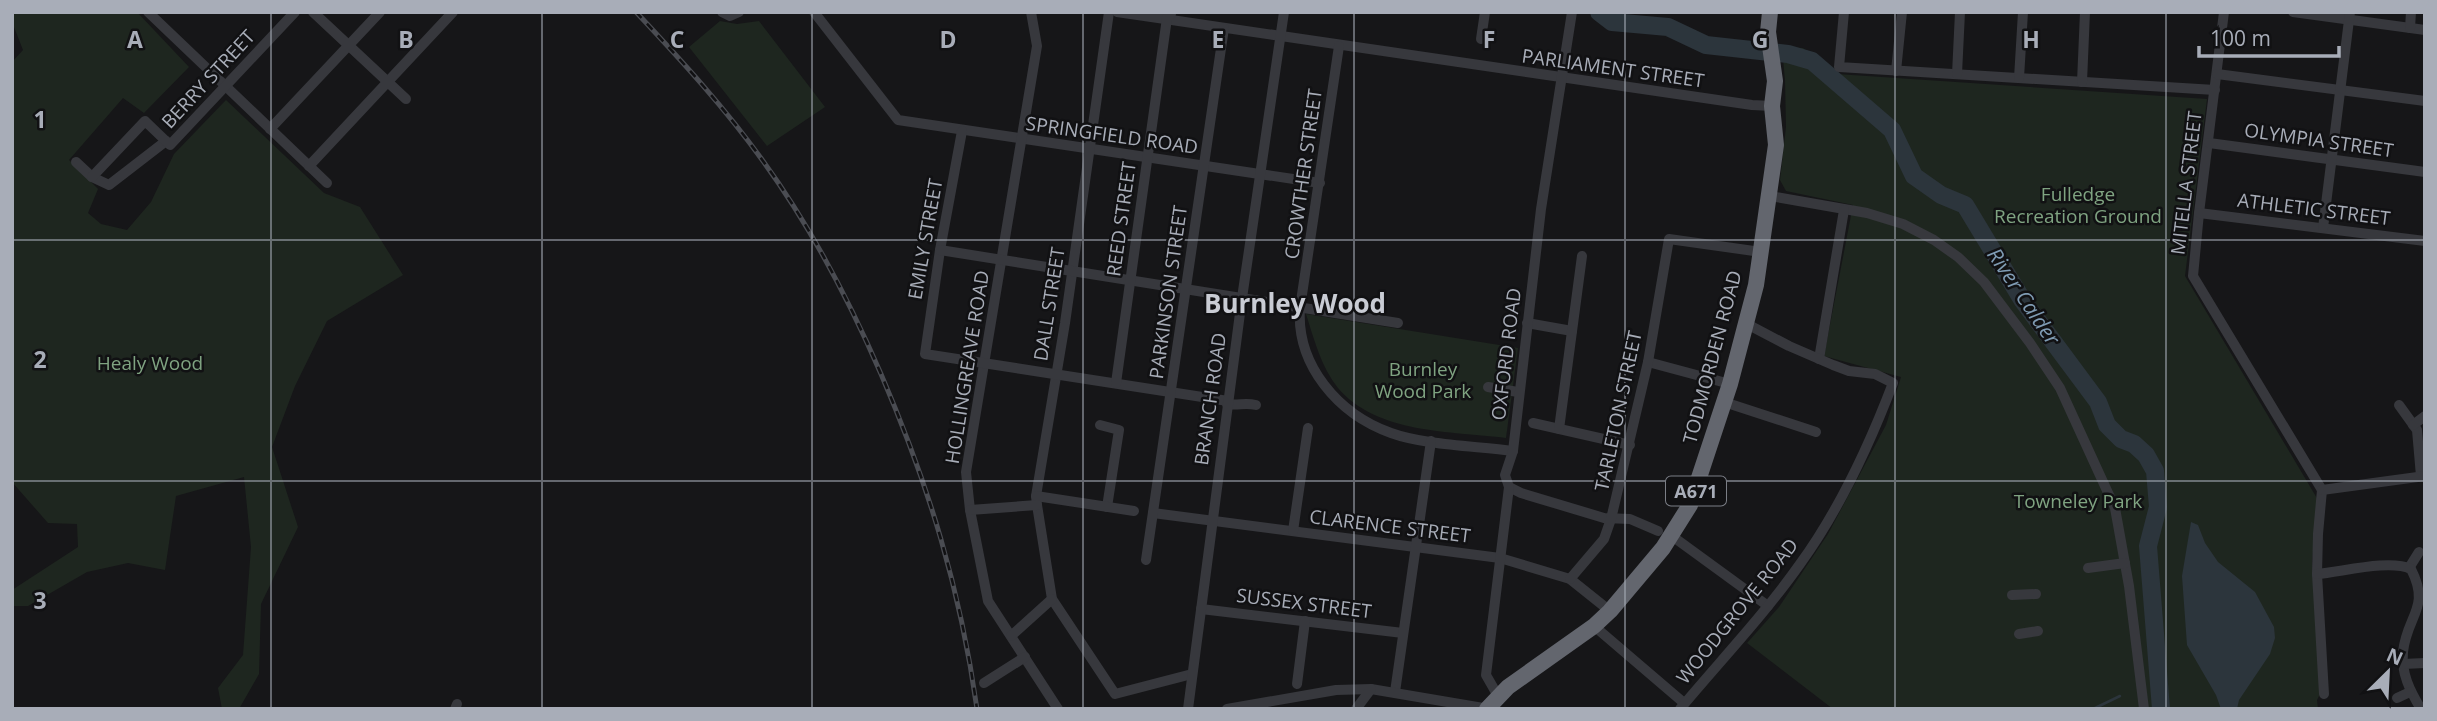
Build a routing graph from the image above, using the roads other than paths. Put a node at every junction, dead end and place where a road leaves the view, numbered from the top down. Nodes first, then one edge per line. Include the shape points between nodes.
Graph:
1 (148, 12) edge
2 (295, 12) edge
3 (313, 12) edge
4 (380, 12) edge
5 (453, 12) edge
6 (722, 12) edge
7 (739, 12) edge
8 (814, 12) edge
9 (1031, 12) edge
10 (1109, 12) edge
11 (1116, 12) edge
12 (1284, 12) edge
13 (1485, 12) edge
14 (1572, 12) edge
15 (1770, 12) edge
16 (1844, 12) edge
17 (1902, 12) edge
18 (1960, 12) edge
19 (2023, 12) edge
20 (2085, 12) edge
21 (2224, 12) edge
22 (2293, 12) edge
23 (2411, 12) edge
24 (1170, 15) edge
25 (2349, 16) edge
26 (1224, 28) junction
27 (2410, 28) junction
28 (2425, 30) edge
29 (1281, 37) junction
30 (1480, 39) dead end
31 (349, 46) junction
32 (1339, 46) junction
33 (1896, 71) junction
34 (1957, 74) junction
35 (2217, 74) junction
36 (1563, 78) junction
37 (2019, 78) junction
38 (388, 82) junction
39 (2082, 82) junction
40 (225, 86) junction
41 (2215, 90) junction
42 (2340, 90) junction
43 (406, 99) dead end
44 (2425, 101) edge
45 (1772, 106) junction
46 (270, 129) junction
47 (962, 131) junction
48 (1021, 140) junction
49 (166, 141) junction
50 (2209, 143) junction
51 (1090, 150) junction
52 (1147, 158) junction
53 (2331, 160) junction
54 (76, 162) dead end
55 (309, 166) junction
56 (1204, 166) junction
57 (2425, 172) edge
58 (1260, 175) junction
59 (92, 177) junction
60 (327, 183) dead end
61 (1320, 183) junction
62 (1770, 196) junction
63 (1844, 210) junction
64 (2199, 213) junction
65 (2322, 228) junction
66 (2425, 241) edge
67 (940, 250) junction
68 (1761, 252) junction
69 (1582, 256) dead end
70 (1002, 260) junction
71 (1072, 271) junction
72 (1130, 280) junction
73 (1186, 289) junction
74 (1242, 298) junction
75 (1300, 308) junction
76 (1398, 323) dead end
77 (1527, 323) junction
78 (1747, 324) junction
79 (1572, 331) junction
80 (1819, 359) junction
81 (986, 362) junction
82 (1648, 362) junction
83 (1056, 373) junction
84 (1116, 383) junction
85 (1730, 384) junction
86 (1488, 387) dead end
87 (1171, 392) junction
88 (1518, 392) junction
89 (1724, 402) junction
90 (1227, 403) junction
91 (1256, 405) dead end
92 (2399, 405) dead end
93 (2425, 416) edge
94 (1533, 423) dead end
95 (1100, 425) dead end
96 (2413, 425) junction
97 (1308, 428) dead end
98 (1559, 429) junction
99 (1816, 432) dead end
100 (1431, 441) junction
101 (1630, 445) junction
102 (1513, 451) junction
103 (2423, 476) edge
104 (1509, 487) junction
105 (2322, 490) junction
106 (1036, 500) junction
107 (1107, 507) junction
108 (970, 510) junction
109 (1134, 511) dead end
110 (1153, 513) junction
111 (1611, 519) junction
112 (1212, 520) junction
113 (1293, 531) junction
114 (1665, 533) junction
115 (1416, 547) junction
116 (2419, 552) dead end
117 (1500, 558) junction
118 (1146, 561) dead end
119 (2125, 563) junction
120 (2088, 568) dead end
121 (2409, 568) junction
122 (2317, 573) junction
123 (1570, 579) junction
124 (2036, 594) dead end
125 (2012, 595) dead end
126 (1052, 599) junction
127 (1768, 606) junction
128 (1201, 609) junction
129 (1610, 611) junction
130 (1305, 621) junction
131 (1594, 626) junction
132 (2038, 631) dead end
133 (1403, 633) junction
134 (2019, 634) dead end
135 (1011, 636) junction
136 (1025, 657) junction
137 (2425, 663) edge
138 (2403, 664) junction
139 (1192, 674) junction
140 (2336, 678) dead end
141 (2324, 679) junction
142 (984, 682) dead end
143 (1297, 684) dead end
144 (1371, 689) junction
145 (1395, 692) junction
146 (2410, 692) junction
147 (2325, 694) dead end
148 (2397, 698) dead end
149 (1490, 705) edge
150 (1682, 706) edge
151 (1232, 708) edge
152 (1058, 709) edge
153 (1188, 709) edge
154 (1356, 709) edge
155 (2144, 709) edge
156 (2421, 709) edge

1 - 40 street
2 - 40 street, BERRY STREET
3 - 31 street
4 - 31 street
5 - 38 street
6 - 7 street via 730,16
8 - 47 street, SPRINGFIELD ROAD via 898,120
9 - 48 street, HOLLINGREAVE ROAD via 1037,46
10 - 51 street, DALL STREET
11 - 24 street, PARLIAMENT STREET
12 - 29 street, BRANCH ROAD
13 - 30 street
14 - 36 street, OXFORD ROAD
15 - 45 highway, TODMORDEN ROAD / A671 via 1775,81
16 - 33 street via 1839,67
17 - 33 street
18 - 34 street
19 - 37 street
20 - 39 street
21 - 35 street, MITELLA STREET
22 - 25 street
23 - 27 street
24 - 26 street, PARLIAMENT STREET
24 - 52 street, REED STREET
25 - 27 street
25 - 42 street
26 - 29 street, PARLIAMENT STREET
26 - 56 street, PARKINSON STREET
27 - 28 street
29 - 32 street, PARLIAMENT STREET
29 - 58 street, BRANCH ROAD
31 - 38 street
31 - 46 street
32 - 36 street, PARLIAMENT STREET
32 - 61 street, CROWTHER STREET
33 - 34 street
34 - 37 street
35 - 41 street, MITELLA STREET
35 - 42 street
36 - 45 street, PARLIAMENT STREET
36 - 77 street, OXFORD ROAD
37 - 39 street
38 - 43 street
38 - 55 street
39 - 41 street
40 - 46 street
40 - 49 street, BERRY STREET via 170,145
41 - 50 street, MITELLA STREET
42 - 44 street
42 - 53 street
45 - 62 highway, TODMORDEN ROAD / A671 via 1776,145
46 - 55 street
47 - 48 street, SPRINGFIELD ROAD
47 - 67 street, EMILY STREET
48 - 51 street, SPRINGFIELD ROAD
48 - 70 street, HOLLINGREAVE ROAD
49 - 59 street via 109,184
49 - 59 street, BERRY STREET via 145,121
50 - 53 street, OLYMPIA STREET
50 - 64 street, MITELLA STREET
51 - 52 street, SPRINGFIELD ROAD
51 - 71 street, DALL STREET
52 - 56 street, SPRINGFIELD ROAD
52 - 72 street, REED STREET
53 - 57 street, OLYMPIA STREET
53 - 65 street
54 - 59 street
55 - 60 street
56 - 58 street, SPRINGFIELD ROAD
56 - 73 street, PARKINSON STREET
58 - 61 street, SPRINGFIELD ROAD
58 - 74 street, BRANCH ROAD
61 - 75 street, CROWTHER STREET
62 - 63 street
62 - 68 highway, TODMORDEN ROAD / A671
63 - 80 street
63 - 119 street via 1903,224 1958,257 1984,282 2060,388 2115,508
64 - 65 street, ATHLETIC STREET
64 - 105 street, MITELLA STREET via 2193,276
65 - 66 street, ATHLETIC STREET
67 - 70 street
67 - 81 street, EMILY STREET via 925,354
68 - 78 highway, TODMORDEN ROAD / A671
68 - 82 street, TARLETON STREET via 1669,239
69 - 79 street
70 - 71 street
70 - 81 street, HOLLINGREAVE ROAD
71 - 72 street
71 - 83 street, DALL STREET
72 - 73 street
72 - 84 street, REED STREET
73 - 74 street
73 - 87 street, PARKINSON STREET
74 - 75 street
74 - 90 street, BRANCH ROAD
75 - 76 street
75 - 100 street, CROWTHER STREET via 1308,360 1336,399 1392,433
77 - 79 street
77 - 88 street, OXFORD ROAD
78 - 80 street
78 - 85 highway, TODMORDEN ROAD / A671
79 - 98 street
80 - 127 street, WOODGROVE ROAD via 1893,383 1871,440 1825,525
81 - 83 street
81 - 108 street, HOLLINGREAVE ROAD via 967,472
82 - 85 street
82 - 101 street, TARLETON STREET
83 - 84 street
83 - 106 street, DALL STREET
84 - 87 street
85 - 89 highway, TODMORDEN ROAD / A671
86 - 88 street
87 - 90 street
87 - 110 street, PARKINSON STREET
88 - 102 street, OXFORD ROAD
89 - 99 street
89 - 114 highway, TODMORDEN ROAD / A671 via 1690,505
90 - 91 street
90 - 112 street, BRANCH ROAD
92 - 96 street
93 - 96 street
94 - 98 street
95 - 107 street via 1119,430
96 - 103 street
97 - 113 street
98 - 101 street
100 - 102 street, CROWTHER STREET
100 - 115 street
101 - 111 street, TARLETON STREET
102 - 104 street, OXFORD ROAD via 1505,475
103 - 105 street
104 - 111 street
104 - 117 street, OXFORD ROAD
105 - 122 street
106 - 107 street
106 - 108 street
106 - 126 street, DALL STREET
107 - 109 street
108 - 135 street, HOLLINGREAVE ROAD via 988,601
110 - 112 street, CLARENCE STREET
110 - 118 street, PARKINSON STREET
111 - 114 street via 1630,519
111 - 123 street, TARLETON STREET via 1604,539
112 - 113 street, CLARENCE STREET
112 - 128 street, BRANCH ROAD
113 - 115 street, CLARENCE STREET
114 - 127 street
114 - 129 highway, TODMORDEN ROAD / A671
115 - 117 street, CLARENCE STREET
115 - 133 street
116 - 121 street
117 - 123 street, CLARENCE STREET
117 - 149 street, OXFORD ROAD via 1486,675
119 - 120 street
119 - 155 street
121 - 122 street via 2364,566
121 - 138 street via 2420,590
122 - 141 street
123 - 129 street, CLARENCE STREET
124 - 125 street
126 - 135 street
126 - 139 street via 1115,694
127 - 150 street, WOODGROVE ROAD
128 - 130 street, SUSSEX STREET
128 - 139 street, BRANCH ROAD
129 - 131 highway, TODMORDEN ROAD / A671
130 - 133 street, SUSSEX STREET
130 - 143 street
131 - 149 highway, TODMORDEN ROAD / A671
131 - 150 street
132 - 134 street
133 - 145 street
135 - 136 street, HOLLINGREAVE ROAD
136 - 142 street
136 - 152 street, HOLLINGREAVE ROAD
137 - 138 street
138 - 146 street
139 - 153 street, BRANCH ROAD
140 - 141 street
141 - 147 street
144 - 145 street
144 - 151 street via 1323,692
144 - 154 street
145 - 149 street
146 - 148 street
146 - 156 street

